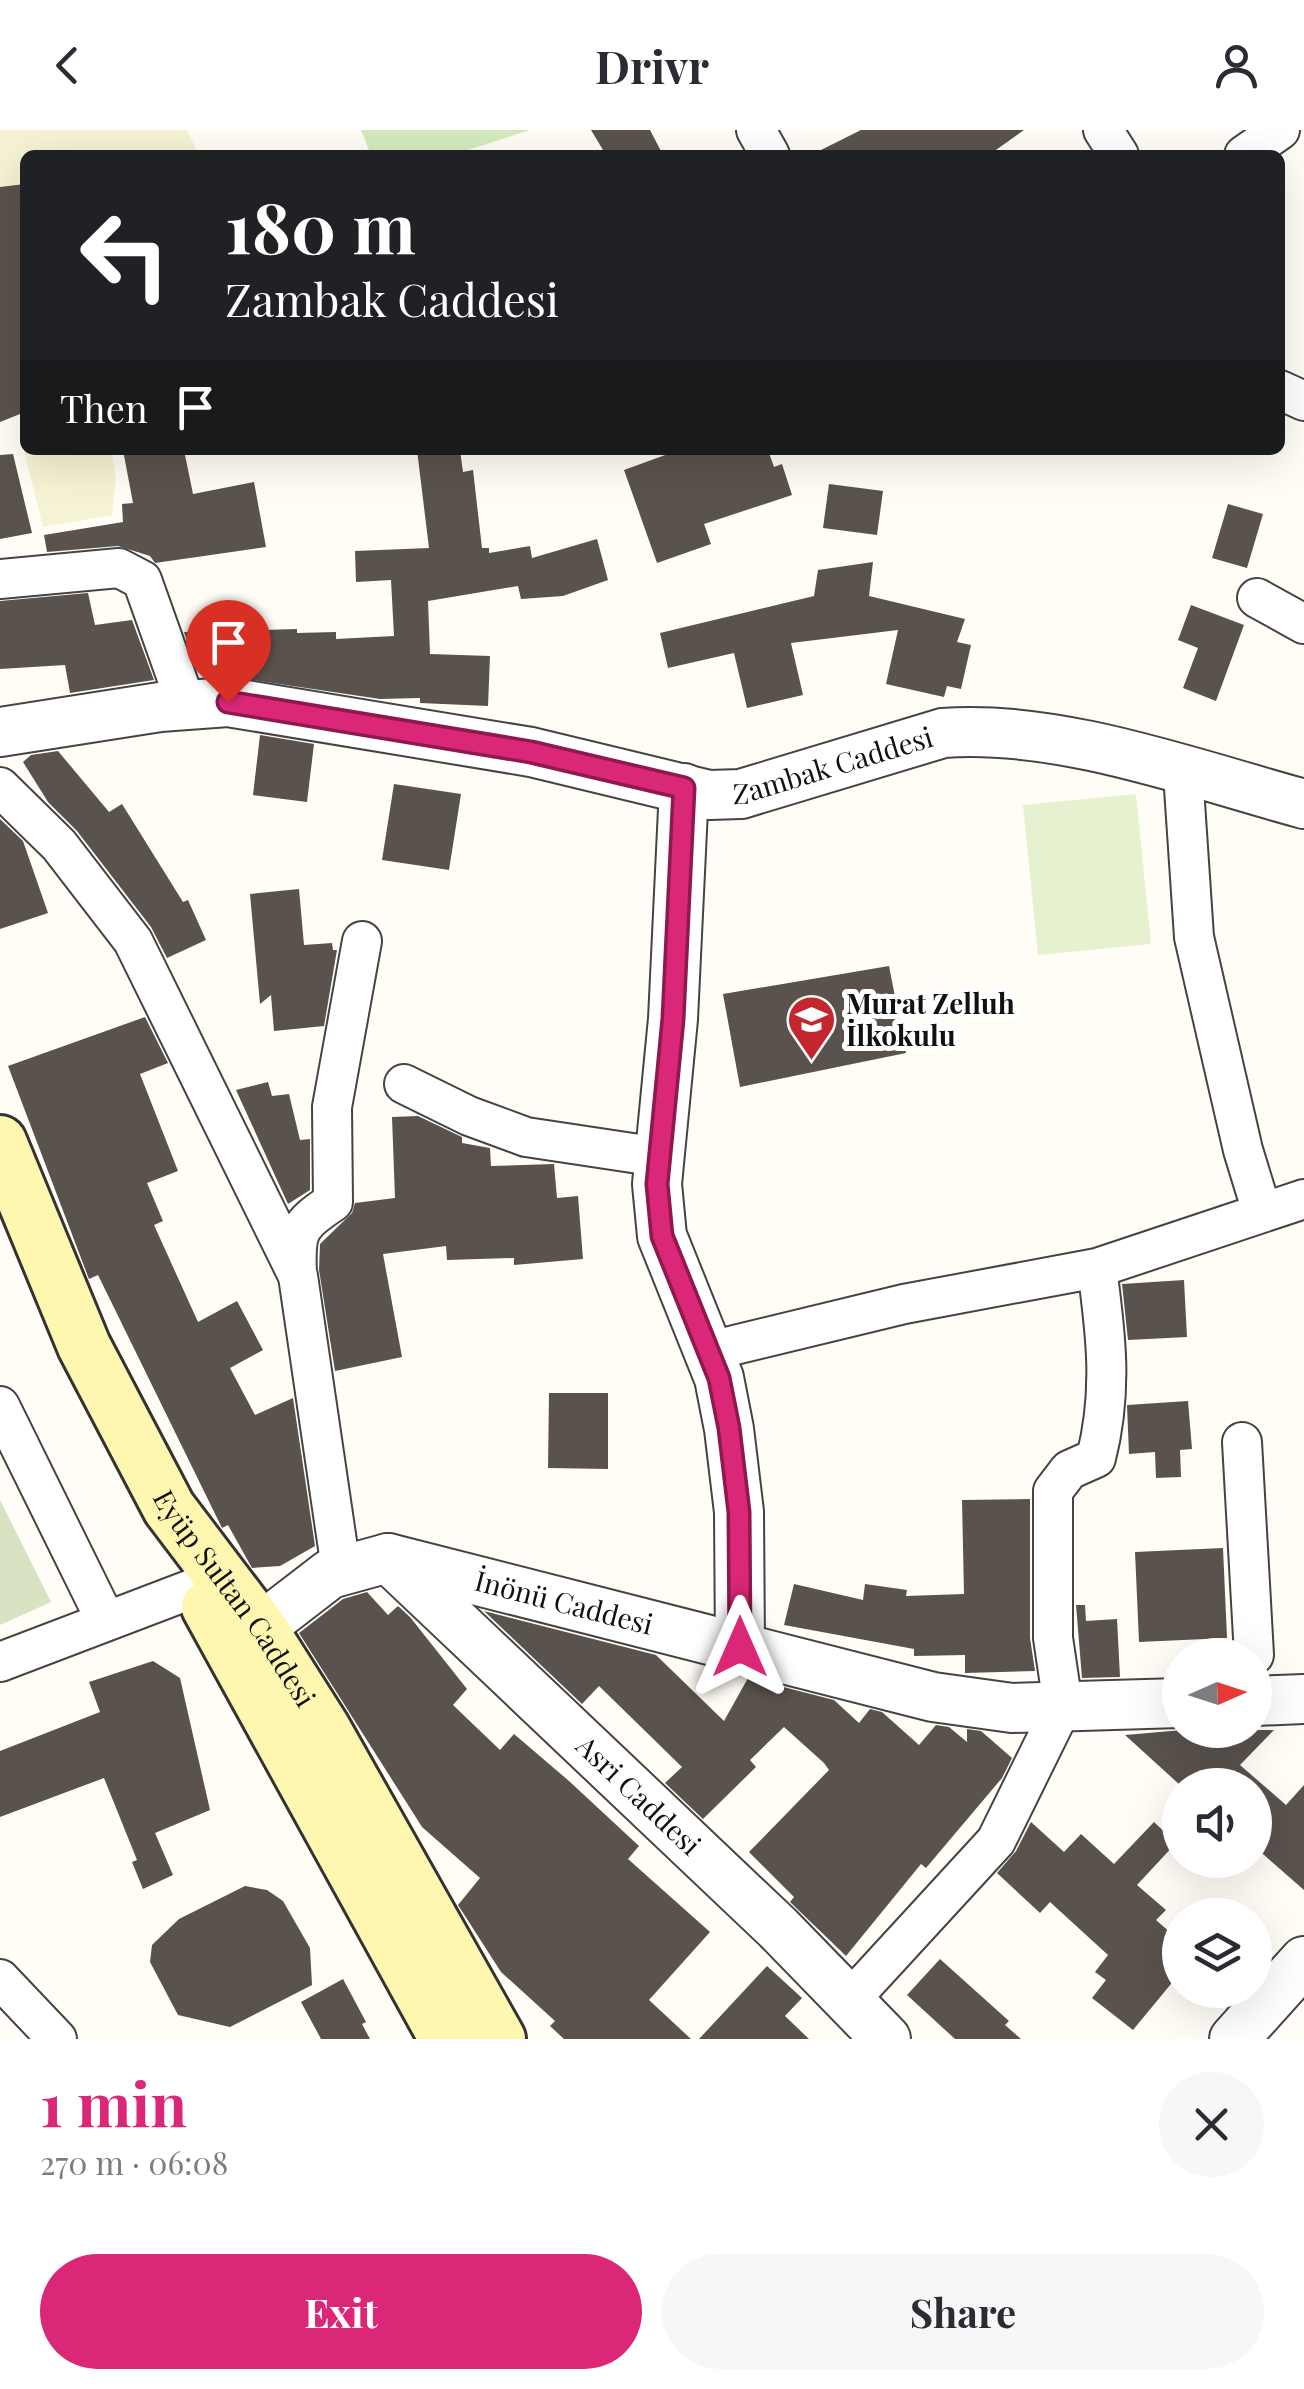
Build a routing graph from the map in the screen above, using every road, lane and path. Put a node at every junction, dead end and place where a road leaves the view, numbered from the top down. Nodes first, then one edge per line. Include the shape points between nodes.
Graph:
1 (1280, 130) edge
2 (1251, 150) edge
3 (0, 579) edge
4 (1257, 598) dead end
5 (1304, 624) edge
6 (186, 704) junction
7 (0, 732) edge
8 (1183, 772) junction
9 (0, 787) edge
10 (684, 788) junction
11 (1303, 798) edge
12 (362, 941) dead end
13 (404, 1084) dead end
14 (0, 1142) edge
15 (659, 1157) junction
16 (1304, 1199) edge
17 (1262, 1212) junction
18 (1097, 1268) junction
19 (298, 1276) junction
20 (710, 1351) junction
21 (0, 1406) edge
22 (1242, 1442) dead end
23 (169, 1508) junction
24 (388, 1558) junction
25 (342, 1569) junction
26 (197, 1587) junction
27 (105, 1620) junction
28 (260, 1628) junction
29 (1253, 1638) edge
30 (740, 1647) junction
31 (0, 1662) edge
32 (1272, 1688) edge
33 (1304, 1699) edge
34 (1162, 1702) edge
35 (1063, 1705) junction
36 (1304, 1961) edge
37 (0, 1979) edge
38 (848, 2000) junction
39 (57, 2039) edge
40 (446, 2039) edge
41 (499, 2039) edge
42 (886, 2039) edge
43 (1234, 2039) edge

1 - 2 street
3 - 6 street via 119,568 142,580
4 - 5 street
6 - 7 street, Zambak Caddesi
6 - 10 street, Zambak Caddesi via 254,704 531,752
8 - 10 street, Zambak Caddesi via 1099,750 972,731 943,733 741,794
8 - 11 street, Zambak Caddesi
8 - 17 street via 1194,937
9 - 19 street via 58,845 133,940
10 - 15 street
12 - 19 street via 332,1107 333,1202 304,1222 296,1245
13 - 15 street via 526,1138
14 - 23 main road, Eyüp Sultan Caddesi via 84,1346
15 - 20 street via 662,1236
16 - 17 street
17 - 18 street
18 - 20 street via 904,1304
18 - 35 street via 1110,1361 1105,1424 1096,1458 1069,1470 1052,1492 1053,1638
19 - 25 street
20 - 30 street via 729,1428 739,1512
21 - 27 street
22 - 29 street
23 - 26 main road
23 - 28 main road, Eyüp Sultan Caddesi
24 - 25 street, İnönü Caddesi
24 - 30 street, İnönü Caddesi
24 - 38 street, Asri Caddesi
25 - 28 street, İnönü Caddesi
26 - 27 street
26 - 40 main road
27 - 31 street
28 - 41 main road, Eyüp Sultan Caddesi
30 - 35 street, İnönü Caddesi via 932,1697 1012,1708
32 - 33 street
34 - 35 street, İnönü Caddesi
35 - 38 street via 996,1841
36 - 43 street
37 - 39 street
38 - 42 street, Asri Caddesi

